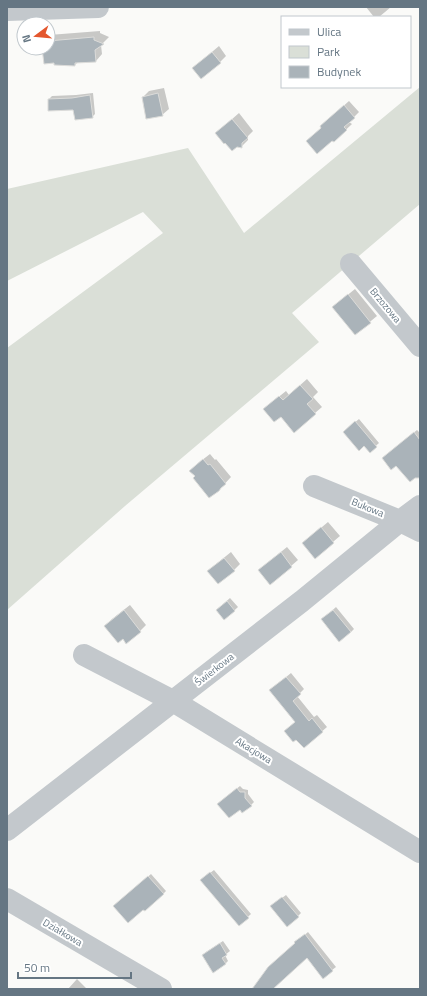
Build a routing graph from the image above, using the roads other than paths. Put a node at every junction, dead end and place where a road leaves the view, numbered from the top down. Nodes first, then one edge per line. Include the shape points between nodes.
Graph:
1 (98, 7) edge
2 (7, 10) edge
3 (352, 264) dead end
4 (420, 346) edge
5 (314, 486) dead end
6 (420, 506) edge
7 (400, 521) junction
8 (420, 531) edge
9 (84, 655) dead end
10 (173, 701) junction
11 (7, 830) edge
12 (420, 852) edge
13 (7, 899) edge
14 (161, 989) edge

1 - 2 street
3 - 4 street, Brzozowa
5 - 7 street, Bukowa
6 - 7 street, Świerkowa
7 - 8 street, Bukowa
7 - 10 street, Świerkowa
9 - 10 street, Akacjowa
10 - 11 street, Świerkowa
10 - 12 street, Akacjowa
13 - 14 street, Działkowa

